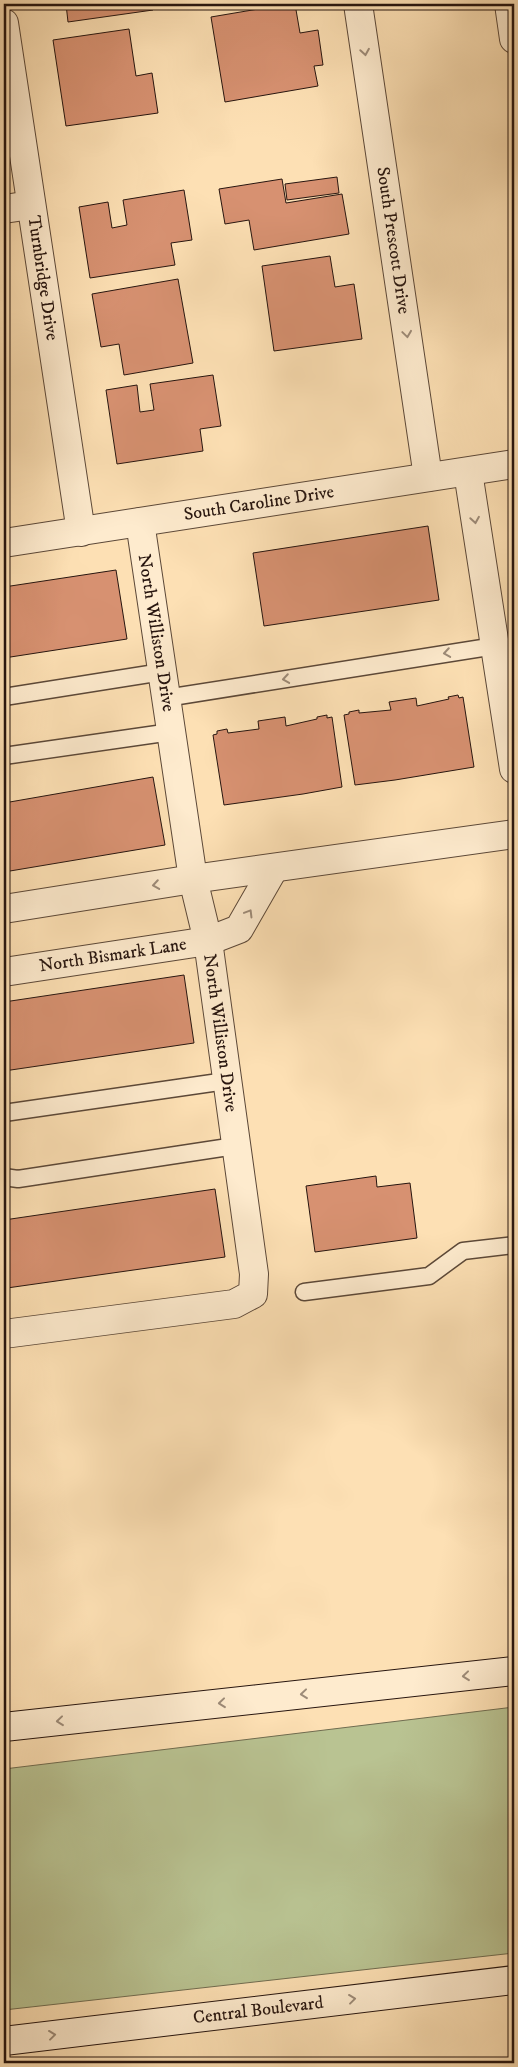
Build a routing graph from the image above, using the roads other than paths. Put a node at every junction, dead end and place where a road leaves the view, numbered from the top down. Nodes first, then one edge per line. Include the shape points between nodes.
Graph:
1 (358, 4) edge
2 (509, 4) edge
3 (4, 23) edge
4 (514, 39) edge
5 (12, 140) edge
6 (31, 205) junction
7 (4, 209) edge
8 (514, 464) edge
9 (468, 472) junction
10 (428, 477) junction
11 (140, 522) junction
12 (80, 532) junction
13 (4, 543) edge
14 (495, 646) junction
15 (164, 685) junction
16 (4, 697) edge
17 (171, 732) junction
18 (4, 756) edge
19 (514, 769) edge
20 (514, 834) edge
21 (274, 868) junction
22 (193, 879) junction
23 (4, 909) edge
24 (208, 941) junction
25 (4, 972) edge
26 (226, 1081) junction
27 (4, 1113) edge
28 (235, 1146) junction
29 (4, 1177) edge
30 (514, 1245) edge
31 (304, 1292) dead end
32 (4, 1334) edge
33 (514, 1671) edge
34 (4, 1727) edge
35 (514, 1980) edge
36 (4, 2041) edge

1 -> 10 street, South Prescott Drive
2 - 4 street
3 - 5 street, Turnbridge Drive
5 - 6 street, Turnbridge Drive
6 - 7 street
6 - 12 street, Turnbridge Drive
8 - 9 street, South Caroline Drive
9 - 10 street, South Caroline Drive
9 -> 14 street
10 - 11 street, South Caroline Drive
11 - 12 street, South Caroline Drive
11 - 15 street, North Williston Drive
12 - 13 street, South Caroline Drive
14 -> 15 lane
14 - 19 street
15 - 16 lane
15 - 17 street, North Williston Drive
17 - 18 lane
17 - 22 street, North Williston Drive
20 - 21 street
21 - 22 street
24 -> 21 street, North Bismark Lane via 239,929
22 -> 23 street
22 - 24 street, North Williston Drive
24 - 25 street, North Bismark Lane
24 - 26 street, North Williston Drive
26 - 27 lane
26 - 28 street, North Williston Drive
28 - 29 lane via 18,1179
28 - 32 street, North Williston Drive via 254,1274 253,1294 234,1304
30 - 31 lane via 463,1251 429,1276
33 -> 34 street
36 -> 35 street, Central Boulevard

